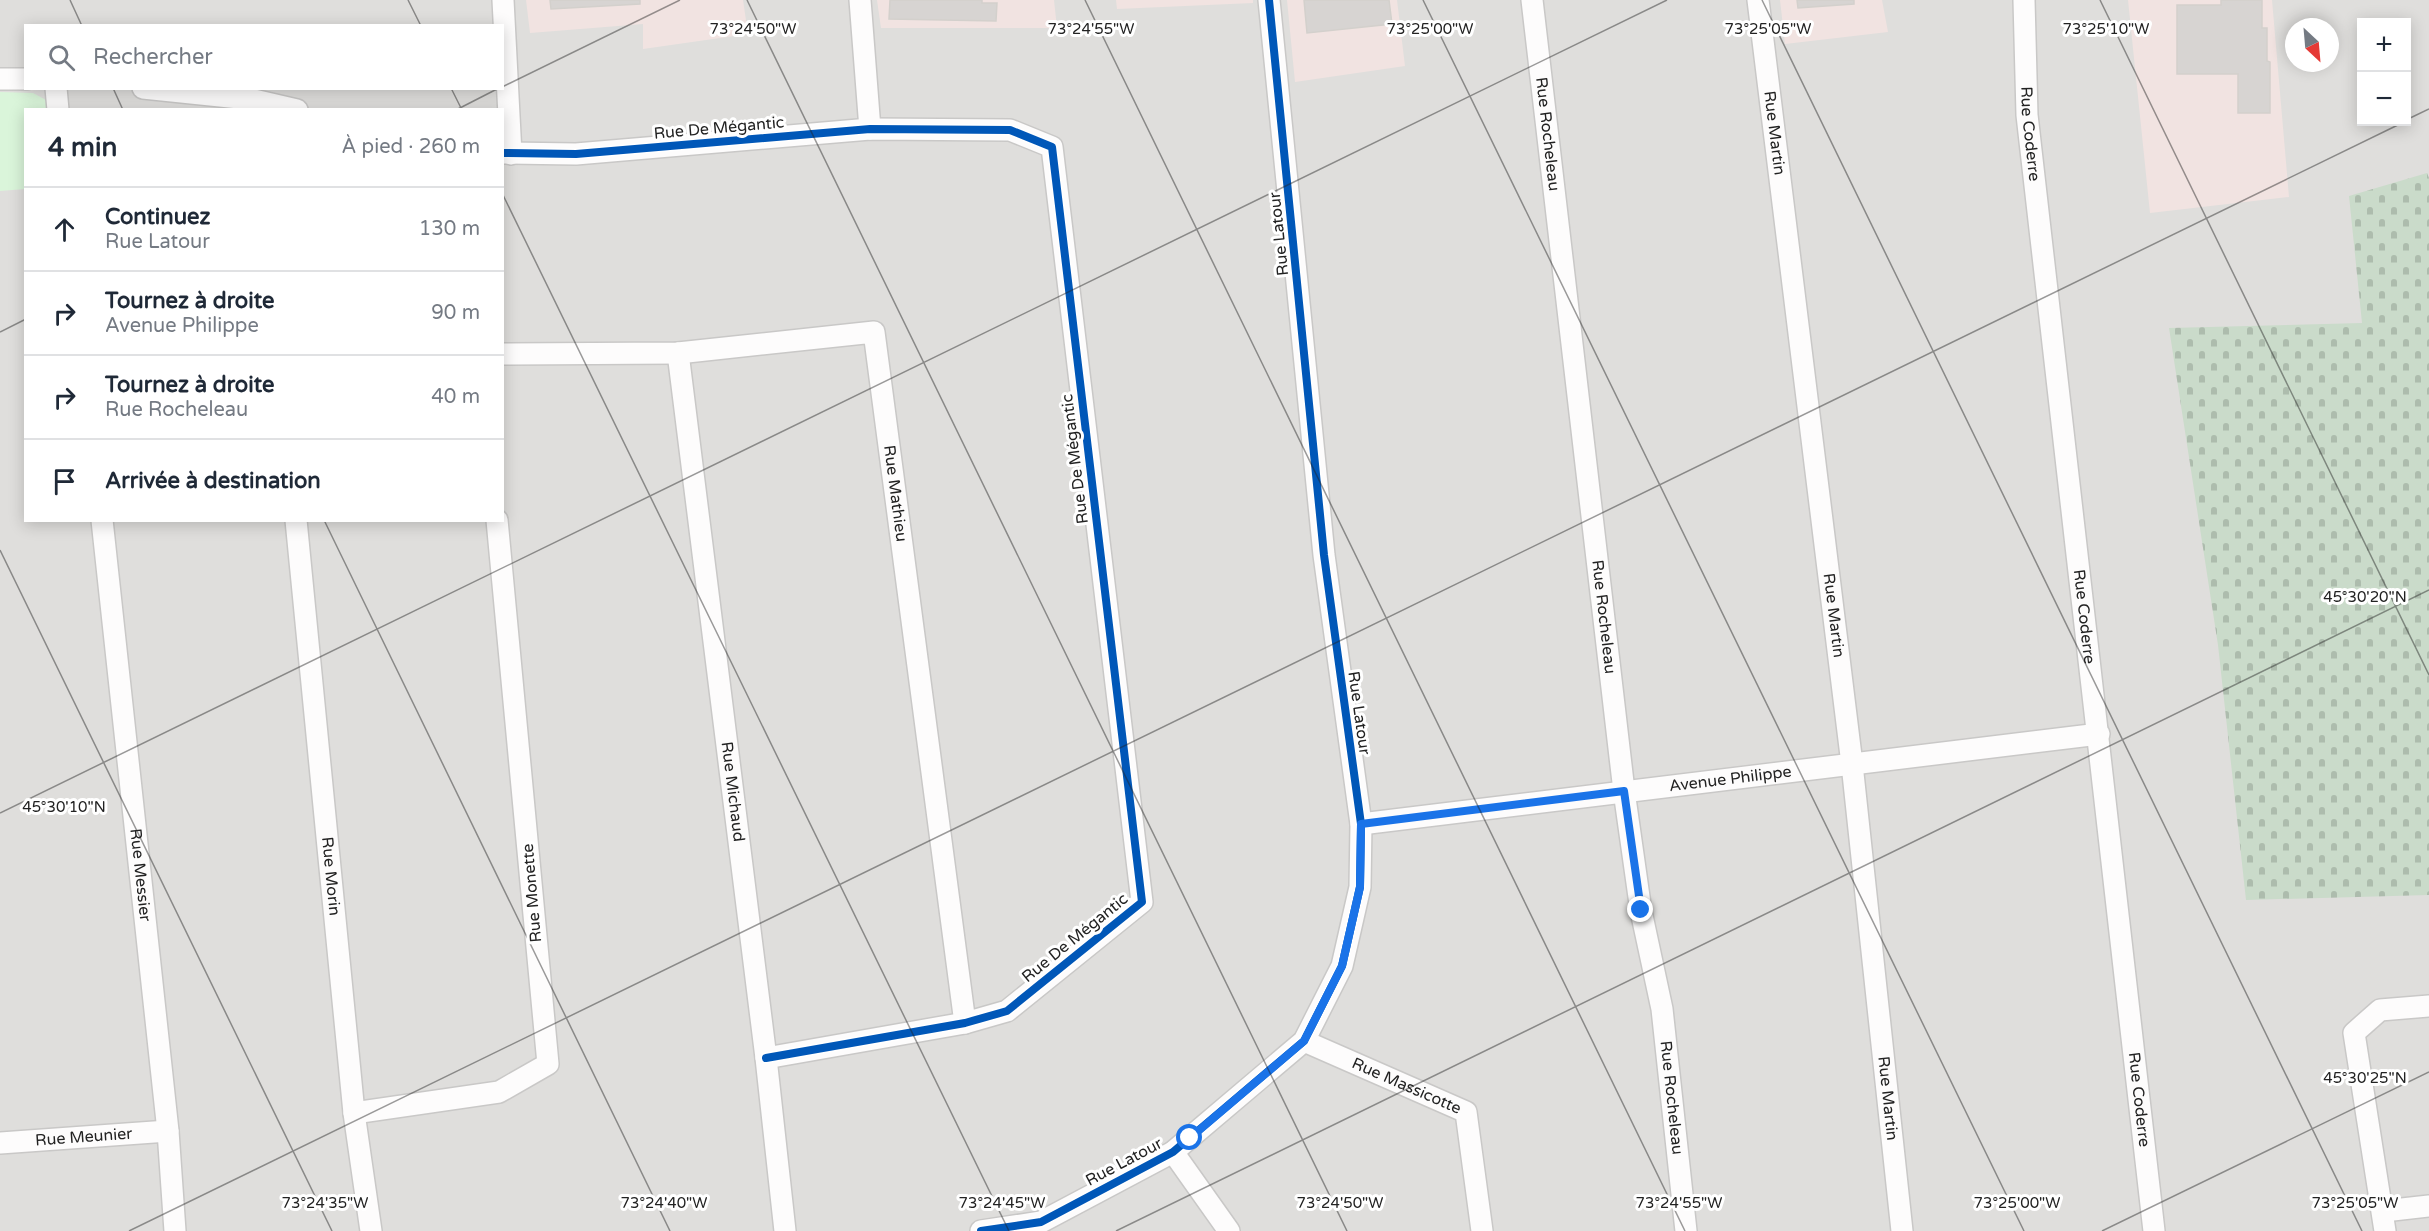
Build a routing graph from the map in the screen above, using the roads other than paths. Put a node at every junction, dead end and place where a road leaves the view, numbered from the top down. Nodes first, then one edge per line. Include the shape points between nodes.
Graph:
1 (503, 0) edge
2 (860, 0) edge
3 (1269, 0) edge
4 (1532, 0) edge
5 (1758, 0) edge
6 (2024, 0) edge
7 (504, 24) edge
8 (504, 38) edge
9 (0, 79) edge
10 (24, 79) edge
11 (56, 90) edge
12 (156, 90) edge
13 (249, 104) edge
14 (58, 108) edge
15 (281, 108) edge
16 (870, 129) junction
17 (507, 154) edge
18 (678, 353) junction
19 (504, 354) edge
20 (102, 522) edge
21 (296, 522) edge
22 (497, 522) edge
23 (2099, 734) junction
24 (1852, 764) junction
25 (1624, 791) junction
26 (1361, 824) junction
27 (2429, 1006) edge
28 (965, 1023) junction
29 (1304, 1041) junction
30 (766, 1058) junction
31 (354, 1113) junction
32 (168, 1131) junction
33 (0, 1143) edge
34 (1173, 1152) junction
35 (2429, 1206) edge
36 (2385, 1221) edge
37 (175, 1231) edge
38 (372, 1231) edge
39 (785, 1231) edge
40 (981, 1231) edge
41 (1229, 1231) edge
42 (1482, 1231) edge
43 (1686, 1231) edge
44 (1902, 1231) edge
45 (2154, 1231) edge

1 - 7 street
2 - 16 street
3 - 26 street, Rue Latour via 1324,555
4 - 25 street, Rue Rocheleau
5 - 24 street, Rue Martin
6 - 23 street, Rue Coderre via 2027,116
8 - 17 street
9 - 10 street
11 - 14 street
12 - 13 street
13 - 15 street
16 - 17 street, Rue De Mégantic via 576,154
16 - 28 street, Rue De Mégantic via 1010,130 1052,147 1142,902 1007,1011
18 - 19 street, Rue Mathieu
18 - 28 street, Rue Mathieu via 874,332
18 - 30 street, Rue Michaud
20 - 32 street, Rue Messier
21 - 31 street, Rue Morin
22 - 31 street, Rue Monette via 548,1064 499,1092
23 - 24 street, Avenue Philippe
23 - 45 street, Rue Coderre
24 - 25 street, Avenue Philippe
24 - 44 street, Rue Martin
25 - 26 street, Avenue Philippe
25 - 43 street, Rue Rocheleau via 1641,910 1662,1009
26 - 29 street, Rue Latour via 1360,887 1342,966
27 - 36 street via 2380,1010 2354,1033
28 - 30 street, Rue De Mégantic
29 - 34 street, Rue Latour
29 - 42 street, Rue Massicotte via 1466,1112
30 - 39 street, Rue Michaud
31 - 38 street, Rue Morin
32 - 33 street, Rue Meunier
32 - 37 street, Rue Messier
34 - 40 street, Rue Latour via 1041,1222
34 - 41 street
35 - 36 street

